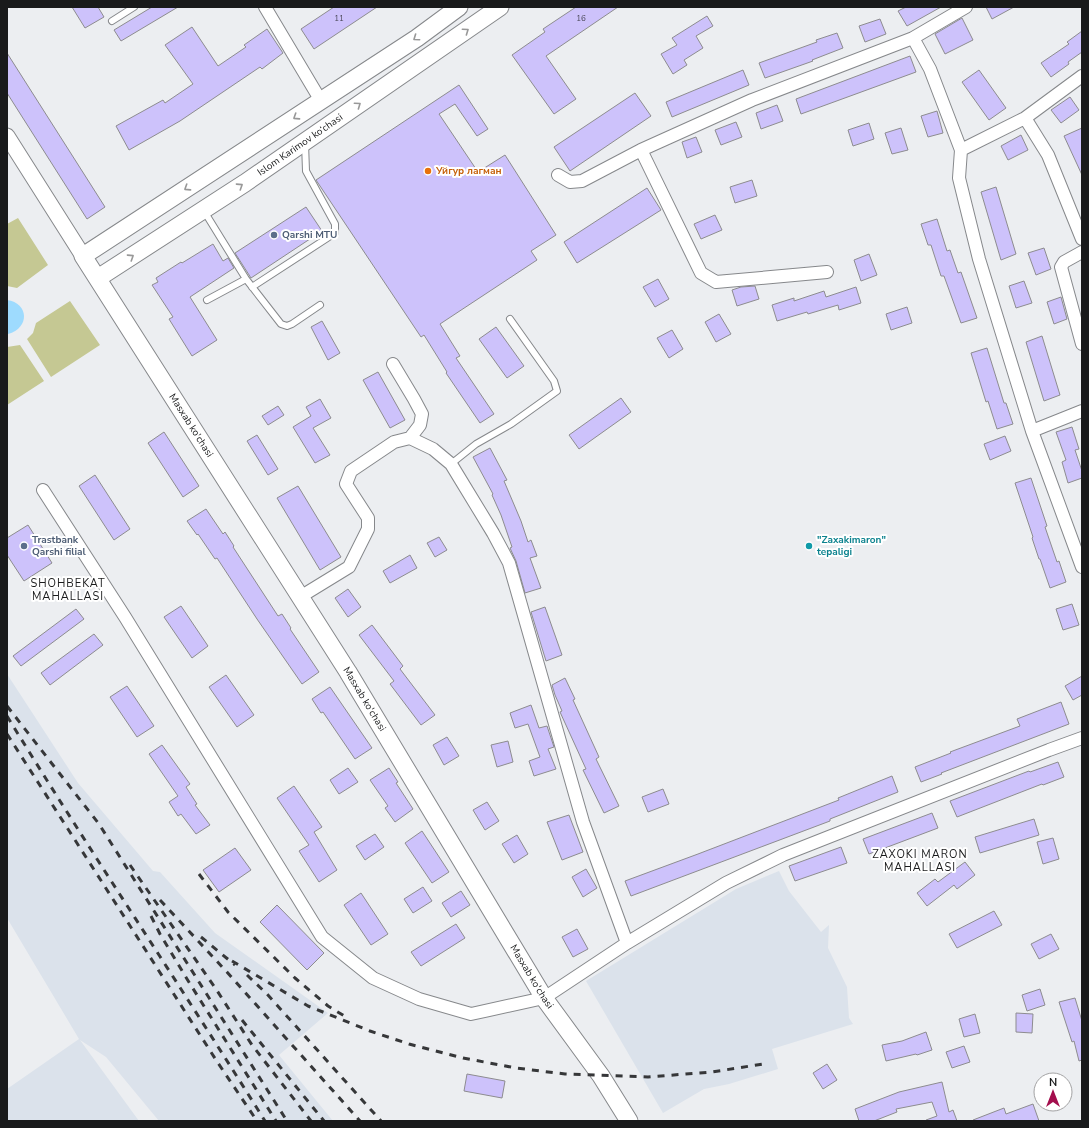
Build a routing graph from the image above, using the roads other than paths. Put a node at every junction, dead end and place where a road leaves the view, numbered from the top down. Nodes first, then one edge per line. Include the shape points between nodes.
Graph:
1 (134, 7) edge
2 (265, 7) edge
3 (459, 7) edge
4 (500, 7) edge
5 (966, 7) edge
6 (112, 21) dead end
7 (913, 38) junction
8 (1082, 76) edge
9 (320, 101) junction
10 (1026, 118) junction
11 (7, 136) edge
12 (305, 141) junction
13 (640, 150) junction
14 (961, 150) junction
15 (558, 175) dead end
16 (203, 210) junction
17 (1082, 239) edge
18 (1082, 252) edge
19 (83, 256) junction
20 (826, 272) dead end
21 (98, 278) junction
22 (246, 279) junction
23 (252, 287) junction
24 (207, 300) dead end
25 (320, 305) dead end
26 (510, 319) dead end
27 (1082, 344) edge
28 (393, 364) dead end
29 (1082, 411) edge
30 (1032, 431) junction
31 (410, 438) junction
32 (451, 464) junction
33 (43, 490) dead end
34 (1082, 567) edge
35 (300, 597) junction
36 (1082, 738) edge
37 (627, 943) junction
38 (544, 998) junction
39 (629, 1121) edge

1 - 6 lane
2 - 9 street
3 -> 9 main road via 417,38
12 -> 4 main road, Islom Karimov ko‘chasi
5 - 7 street
7 - 13 street via 752,100
7 - 14 street via 930,69
8 - 10 street
9 -> 19 main road
10 - 14 street
10 - 17 street via 1048,155
11 - 19 street
16 -> 12 main road, Islom Karimov ko‘chasi
12 - 23 lane via 306,171 335,224 335,233
13 - 15 street via 582,181 570,182
13 - 20 street via 701,273 716,282
14 - 30 street via 959,178 979,259
21 -> 16 main road, Islom Karimov ko‘chasi
16 - 22 lane
18 - 27 street via 1064,262 1061,267
19 - 21 main road, Masxab ko'chasi
21 - 35 main road, Masxab ko'chasi
22 - 23 lane
22 - 24 lane
23 - 25 lane via 281,324 287,326
26 - 32 lane via 554,381 557,391 511,424 476,444
28 - 31 street via 422,414 420,425
29 - 30 street
30 - 34 street
31 - 32 street via 433,448
31 - 35 street via 394,442 351,471 346,484 368,518 368,529 349,567
32 - 37 street via 509,563 583,822
33 - 38 street via 125,617 322,937 374,978 419,999 471,1014
35 - 38 main road, Masxab ko'chasi via 348,672
36 - 37 street via 784,855 726,883
37 - 38 street
38 - 39 main road, Masxab ko'chasi via 601,1076

